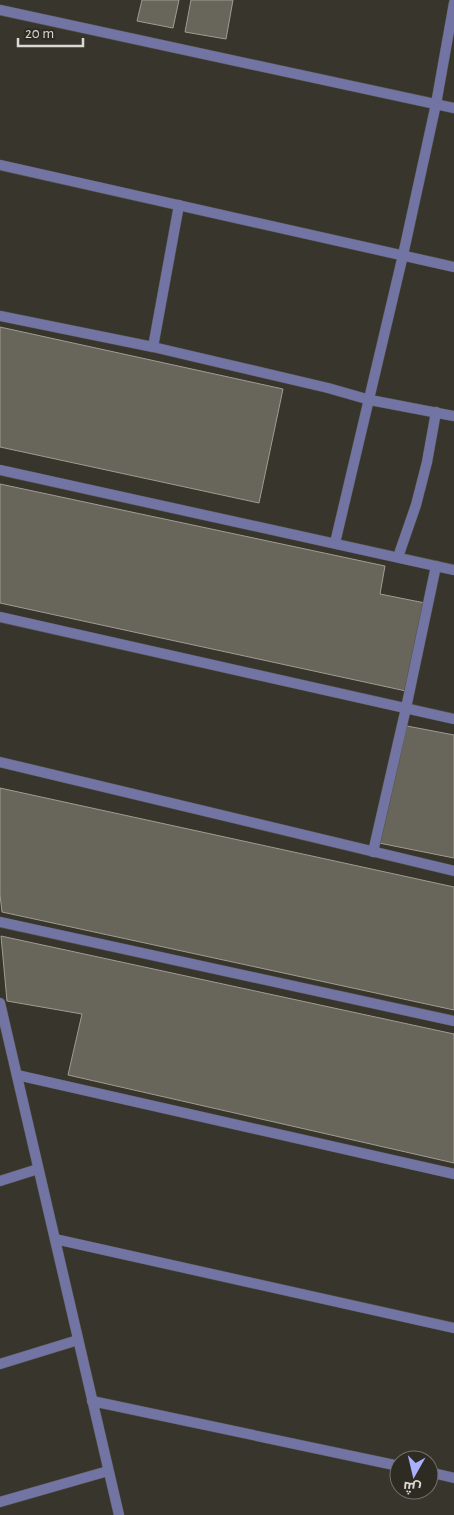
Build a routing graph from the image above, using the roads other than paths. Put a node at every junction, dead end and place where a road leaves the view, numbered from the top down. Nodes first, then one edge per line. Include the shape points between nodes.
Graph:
1 (454, 3) edge
2 (0, 10) edge
3 (436, 104) junction
4 (454, 108) edge
5 (0, 165) edge
6 (179, 205) junction
7 (403, 256) junction
8 (454, 267) edge
9 (0, 316) edge
10 (153, 347) junction
11 (370, 400) junction
12 (436, 412) junction
13 (454, 416) edge
14 (0, 470) edge
15 (335, 543) junction
16 (398, 557) junction
17 (436, 566) junction
18 (454, 570) edge
19 (0, 617) edge
20 (406, 708) junction
21 (454, 719) edge
22 (0, 762) edge
23 (373, 852) junction
24 (454, 871) edge
25 (0, 922) edge
26 (0, 1003) edge
27 (454, 1021) edge
28 (17, 1075) junction
29 (38, 1169) junction
30 (454, 1174) edge
31 (0, 1181) edge
32 (54, 1239) junction
33 (454, 1328) edge
34 (78, 1340) junction
35 (0, 1364) edge
36 (92, 1400) junction
37 (389, 1464) edge
38 (108, 1471) junction
39 (439, 1474) edge
40 (454, 1478) edge
41 (0, 1502) edge
42 (119, 1515) edge

1 - 3 street
2 - 3 street
3 - 4 street
3 - 7 street
5 - 6 street
6 - 7 street
6 - 10 street
7 - 8 street
7 - 11 street
9 - 10 street
10 - 11 street
11 - 12 street
11 - 15 street
12 - 13 street
12 - 16 street via 416,505
14 - 15 street
15 - 16 street
16 - 17 street
17 - 18 street
17 - 20 street
19 - 20 street
20 - 21 street
20 - 23 street
22 - 23 street
23 - 24 street
25 - 27 street
26 - 28 street
28 - 29 street
28 - 30 street
29 - 31 street
29 - 32 street
32 - 33 street
32 - 34 street
34 - 35 street
34 - 36 street
36 - 37 street
36 - 38 street
38 - 41 street
38 - 42 street
39 - 40 street

